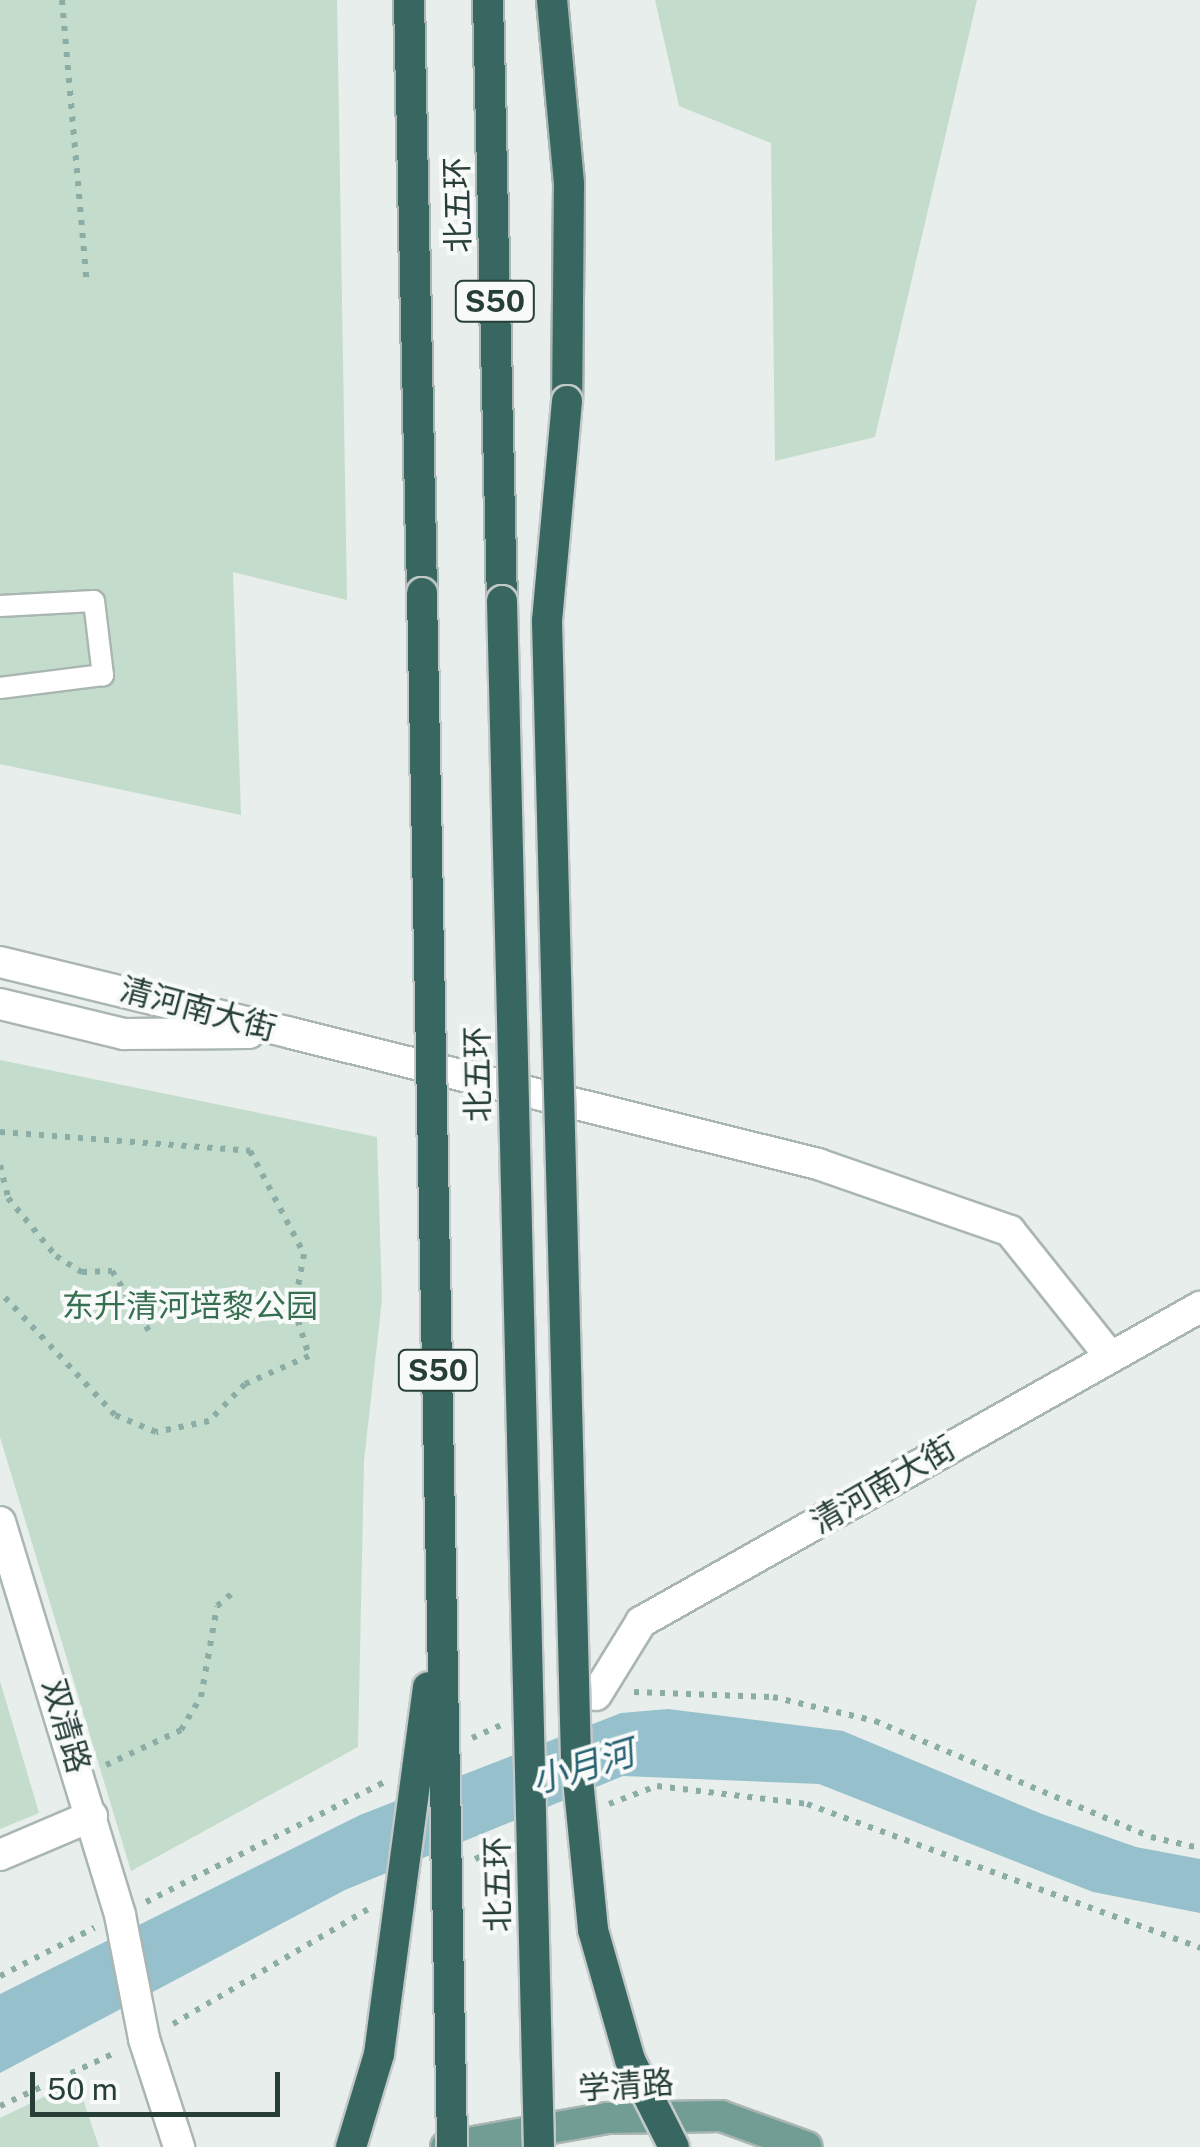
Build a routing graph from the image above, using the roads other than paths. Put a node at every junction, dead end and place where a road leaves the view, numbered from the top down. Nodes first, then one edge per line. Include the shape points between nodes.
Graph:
1 (409, 0) edge
2 (488, 0) edge
3 (552, 0) edge
4 (0, 606) edge
5 (0, 688) edge
6 (0, 962) edge
7 (0, 1004) edge
8 (292, 1033) junction
9 (1200, 1307) edge
10 (1109, 1355) junction
11 (0, 1522) edge
12 (442, 1570) junction
13 (596, 1695) dead end
14 (92, 1816) junction
15 (0, 1855) edge
16 (179, 2147) edge
17 (352, 2147) edge
18 (449, 2147) edge
19 (539, 2147) edge
20 (674, 2147) edge
21 (807, 2147) edge

1 - 12 highway, 北五环 / S50, bridge
2 - 19 highway, 北五环 / S50, bridge
3 - 20 highway, bridge via 568,184 567,401 547,621 576,1758 593,1930 630,2060
4 - 5 lane via 94,601 103,675
6 - 8 street, 清河南大街
7 - 8 street, 清河南大街 via 124,1034
8 - 10 street via 818,1164 1010,1231
9 - 10 street, 清河南大街
10 - 13 street, 清河南大街 via 641,1622
11 - 14 street, 双清路
12 - 17 highway, bridge via 385,2017
12 - 18 highway, 北五环 / S50, bridge
14 - 15 street
14 - 16 street, 双清路 via 144,2038
18 - 21 main road, 学清路 via 606,2118 721,2116

